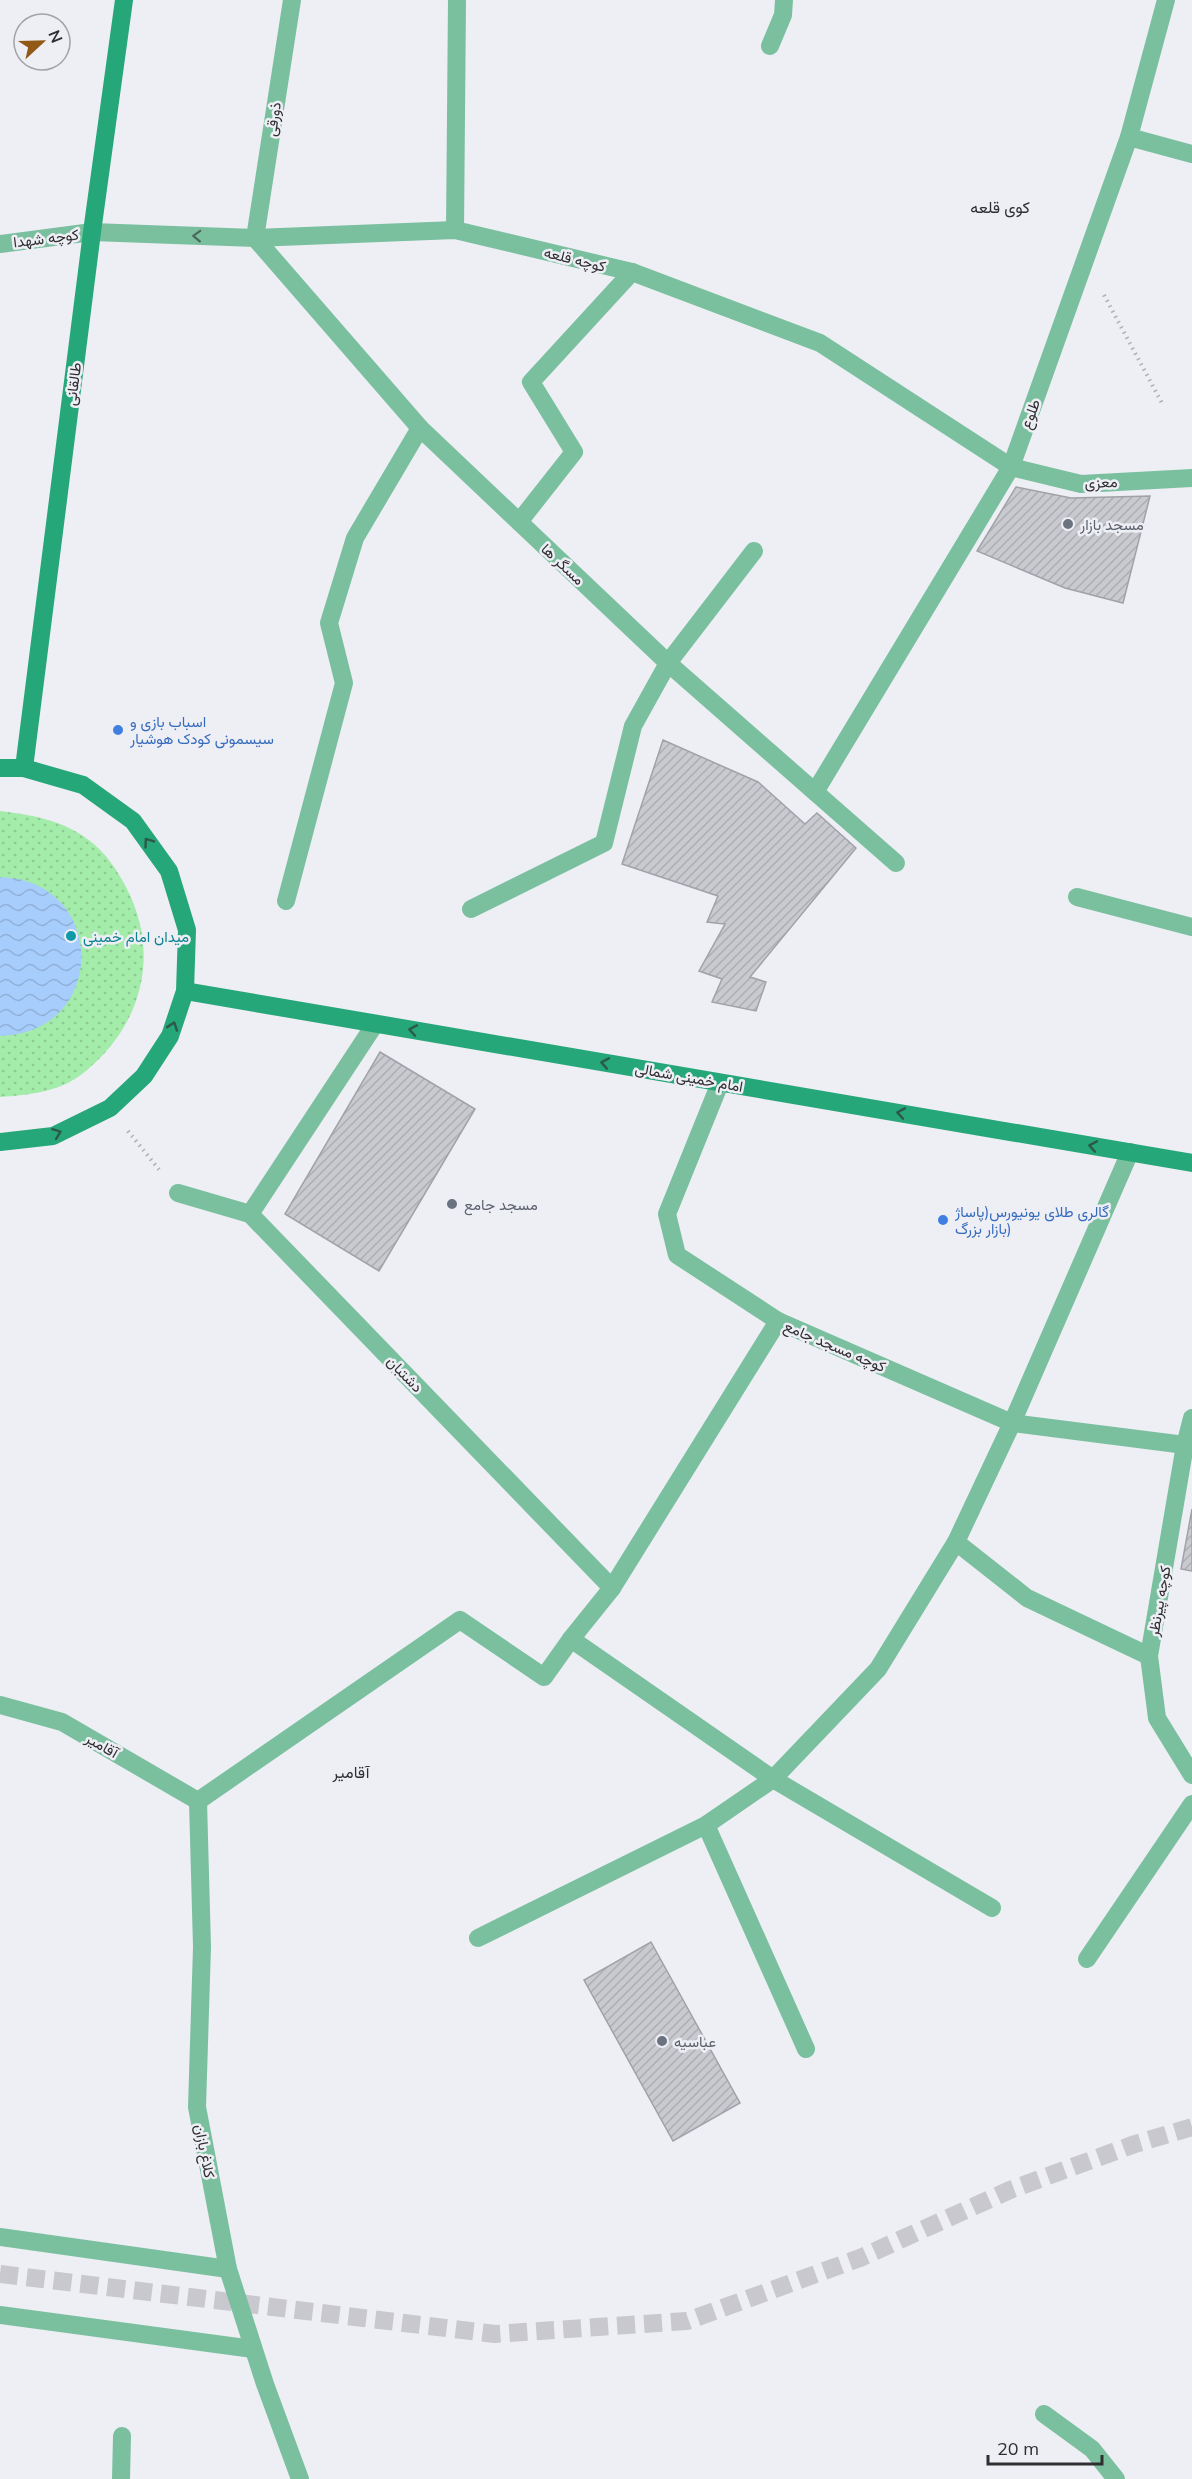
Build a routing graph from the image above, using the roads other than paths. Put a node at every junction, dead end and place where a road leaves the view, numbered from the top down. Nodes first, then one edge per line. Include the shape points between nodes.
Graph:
1 (124, 0) edge
2 (292, 0) edge
3 (457, 0) edge
4 (783, 0) edge
5 (1166, 0) edge
6 (770, 46) dead end
7 (1129, 137) junction
8 (1192, 154) edge
9 (455, 230) junction
10 (92, 232) junction
11 (255, 238) junction
12 (0, 244) edge
13 (632, 272) junction
14 (420, 428) junction
15 (1011, 467) junction
16 (1192, 478) edge
17 (519, 522) junction
18 (754, 551) dead end
19 (668, 663) junction
20 (0, 768) edge
21 (24, 768) junction
22 (815, 792) junction
23 (896, 863) dead end
24 (1077, 897) dead end
25 (286, 901) dead end
26 (471, 909) dead end
27 (1192, 927) edge
28 (185, 991) junction
29 (375, 1024) junction
30 (720, 1083) junction
31 (0, 1142) edge
32 (1130, 1152) junction
33 (1192, 1163) edge
34 (178, 1194) road end
35 (250, 1214) junction
36 (778, 1321) junction
37 (1192, 1418) edge
38 (1012, 1423) junction
39 (1185, 1445) junction
40 (956, 1542) junction
41 (612, 1588) junction
42 (571, 1639) junction
43 (1149, 1656) junction
44 (0, 1705) edge
45 (1192, 1775) edge
46 (773, 1779) junction
47 (198, 1801) junction
48 (1192, 1804) edge
49 (706, 1825) junction
50 (992, 1908) dead end
51 (478, 1938) dead end
52 (1087, 1959) dead end
53 (806, 2049) dead end
54 (0, 2237) edge
55 (228, 2269) junction
56 (0, 2315) edge
57 (253, 2349) junction
58 (1044, 2414) dead end
59 (122, 2436) dead end
60 (121, 2479) edge
61 (300, 2479) edge
62 (1116, 2479) edge

1 - 10 main road, طالقانی
2 - 11 street, ذورقی
3 - 9 street
4 - 6 street via 783,15
5 - 7 street, طلوع
7 - 8 street
7 - 15 street, طلوع
9 - 11 street, کوچه قلعه
9 - 13 street, کوچه قلعه
11 -> 10 street, کوچه قلعه
10 - 12 street, کوچه شهدا
10 - 21 main road, طالقانی
11 - 14 street, مسگر ها
13 - 15 street, کوچه قلعه via 820,343
13 - 17 street via 531,382 574,452
14 - 17 street, مسگر ها
14 - 25 street via 355,538 329,623 344,683
15 - 16 street, معزی via 1081,484
15 - 22 street, طلوع
17 - 19 street, مسگر ها
18 - 19 street
19 - 22 street, مسگر ها
19 - 26 street via 633,726 604,843
20 - 21 main road
28 -> 21 main road via 187,930 169,871 133,821 83,785
22 - 23 street, مسگر ها
24 - 27 street
28 - 29 main road, امام خمینی شمالی
31 -> 28 main road via 53,1136 110,1108 144,1076 170,1036
30 -> 29 main road, امام خمینی شمالی
29 - 35 street
32 -> 30 main road, امام خمینی شمالی
30 - 36 street, کوچه مسجد جامع via 667,1214 677,1255
32 - 33 main road, امام خمینی شمالی
32 - 38 street
34 - 35 street
35 - 41 street, دشتبان
36 - 38 street, کوچه مسجد جامع
36 - 41 street
37 - 39 street, کوچه پیرنظر
38 - 39 street, کوچه مسجد جامع
38 - 40 street
39 - 43 street, کوچه پیرنظر
40 - 43 street via 1027,1598
40 - 46 street via 878,1669
41 - 42 street
42 - 46 street
42 - 47 street via 544,1677 460,1620
43 - 45 street, کوچه پیرنظر via 1157,1718
44 - 47 street, آقامیر via 62,1722
46 - 49 street
46 - 50 street
47 - 55 street, کلاغ بازان via 202,1947 196,2107
48 - 52 street
49 - 51 street
49 - 53 street
54 - 55 street
55 - 57 street, کلاغ بازان
56 - 57 street
57 - 61 street, کلاغ بازان
58 - 62 street via 1092,2449
59 - 60 street

